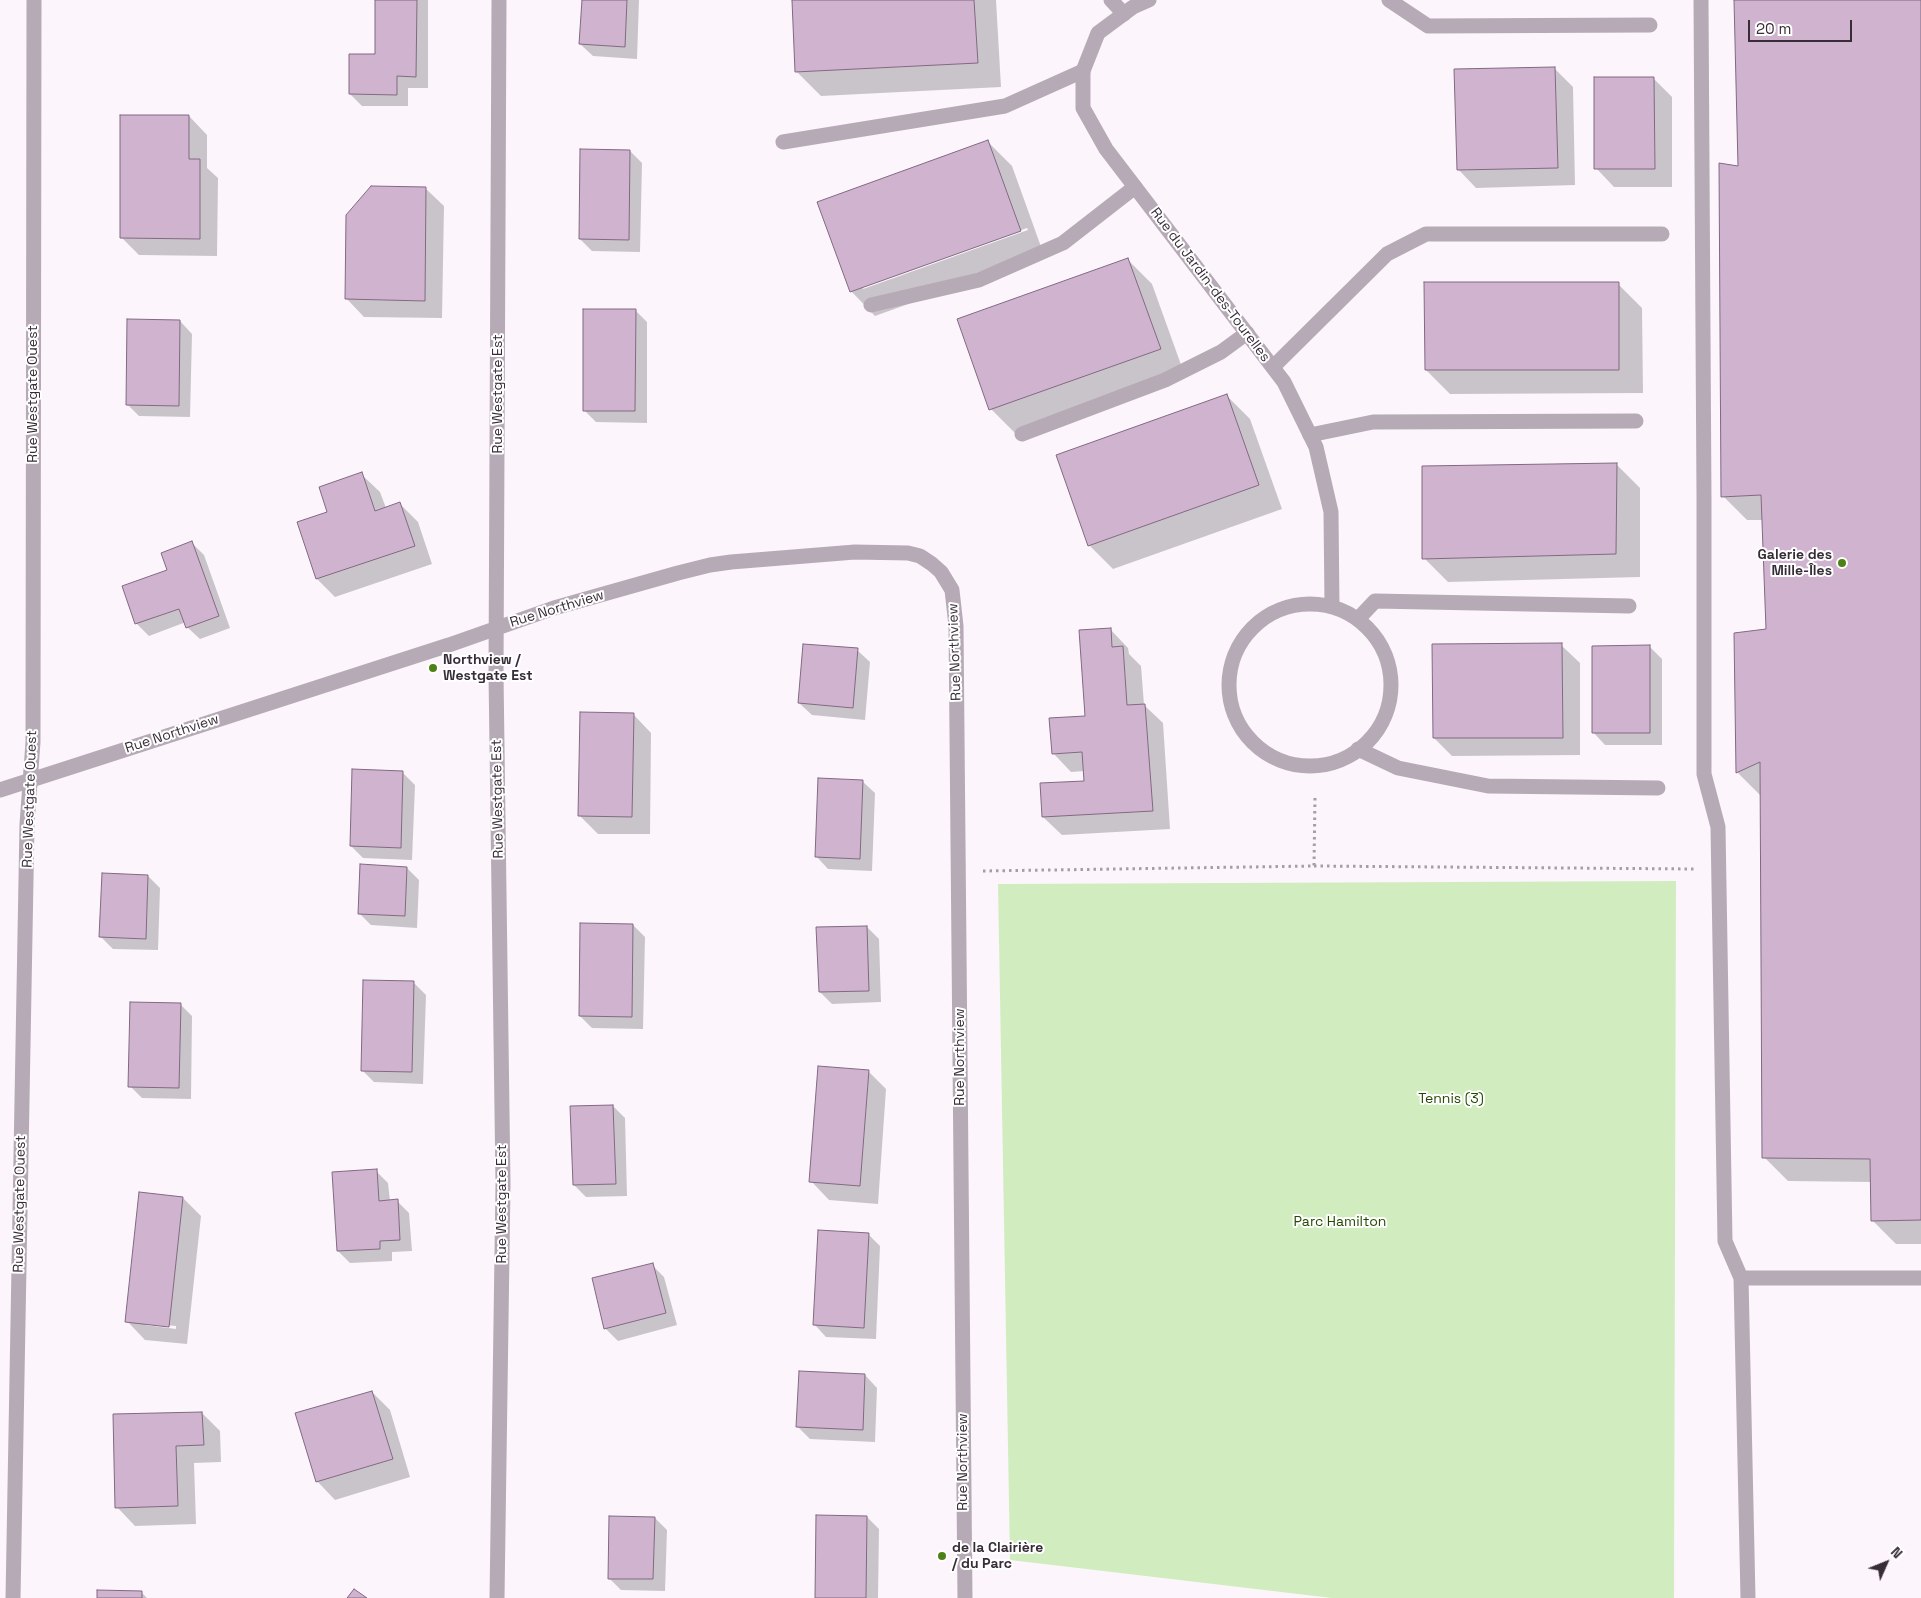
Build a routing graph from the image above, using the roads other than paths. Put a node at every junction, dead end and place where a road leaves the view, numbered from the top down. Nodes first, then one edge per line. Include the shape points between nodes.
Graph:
1 (34, 0) edge
2 (499, 0) edge
3 (1111, 0) edge
4 (1148, 0) edge
5 (1388, 0) edge
6 (1701, 0) edge
7 (1124, 14) junction
8 (1650, 25) dead end
9 (1083, 71) junction
10 (782, 142) dead end
11 (1135, 187) junction
12 (1662, 234) dead end
13 (871, 305) dead end
14 (1247, 333) junction
15 (1273, 367) junction
16 (1636, 421) dead end
17 (1022, 434) dead end
18 (1310, 435) junction
19 (1332, 606) junction
20 (1628, 606) dead end
21 (1358, 619) junction
22 (496, 628) junction
23 (1358, 750) junction
24 (30, 782) junction
25 (1658, 788) dead end
26 (0, 790) edge
27 (1740, 1278) junction
28 (1921, 1278) edge
29 (13, 1598) edge
30 (497, 1598) edge
31 (965, 1598) edge
32 (1748, 1598) edge

1 - 24 street, Rue Westgate Ouest via 33,742
2 - 22 street, Rue Westgate Est
3 - 7 street
4 - 7 street, Rue du Jardin-des-Tourelles
5 - 8 street via 1428,26
6 - 27 street via 1704,774 1718,827 1725,1241
7 - 9 street, Rue du Jardin-des-Tourelles via 1098,33
9 - 10 street via 1005,106
9 - 11 street, Rue du Jardin-des-Tourelles via 1083,108 1106,150
11 - 13 street via 1063,244 979,280
11 - 14 street, Rue du Jardin-des-Tourelles
12 - 15 street via 1426,234 1387,254
14 - 15 street, Rue du Jardin-des-Tourelles
14 - 17 street via 1221,352 1165,380
15 - 18 street, Rue du Jardin-des-Tourelles
16 - 18 street via 1373,422
18 - 19 street, Rue du Jardin-des-Tourelles via 1316,447 1331,512
19 - 21 street
19 - 23 street via 1293,605 1266,616 1245,635 1234,655 1228,683 1232,711 1256,746 1280,761 1325,766
20 - 21 street via 1375,601
21 - 23 street via 1378,639 1389,666 1391,683 1388,710 1374,736
22 - 24 street, Rue Northview
22 - 30 street, Rue Westgate Est via 503,1184
22 - 31 street, Rue Northview via 554,608 710,565 786,556 855,552 897,552 920,556 941,572 952,590 956,626
23 - 25 street via 1398,768 1488,786
24 - 26 street, Rue Northview
24 - 29 street, Rue Westgate Ouest
27 - 28 street
27 - 32 street

